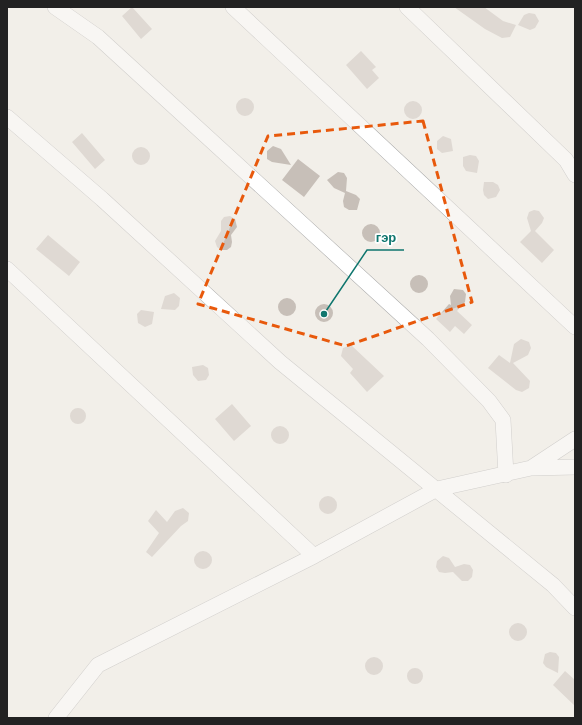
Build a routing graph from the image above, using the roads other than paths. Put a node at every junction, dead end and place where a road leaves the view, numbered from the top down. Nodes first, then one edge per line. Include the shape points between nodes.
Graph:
1 (55, 7) edge
2 (234, 7) edge
3 (407, 7) edge
4 (7, 117) edge
5 (575, 175) edge
6 (7, 269) edge
7 (575, 327) edge
8 (575, 439) edge
9 (575, 467) edge
10 (531, 468) junction
11 (506, 475) junction
12 (437, 489) junction
13 (314, 556) junction
14 (575, 608) edge
15 (56, 718) edge

1 - 11 street via 98,37 428,339 489,401 503,420
2 - 7 street
3 - 5 street via 566,160
4 - 12 street via 102,199 280,362
6 - 13 street
8 - 10 street
9 - 10 street
10 - 11 street
11 - 12 street
12 - 13 street
12 - 14 street via 553,585
13 - 15 street via 98,665

